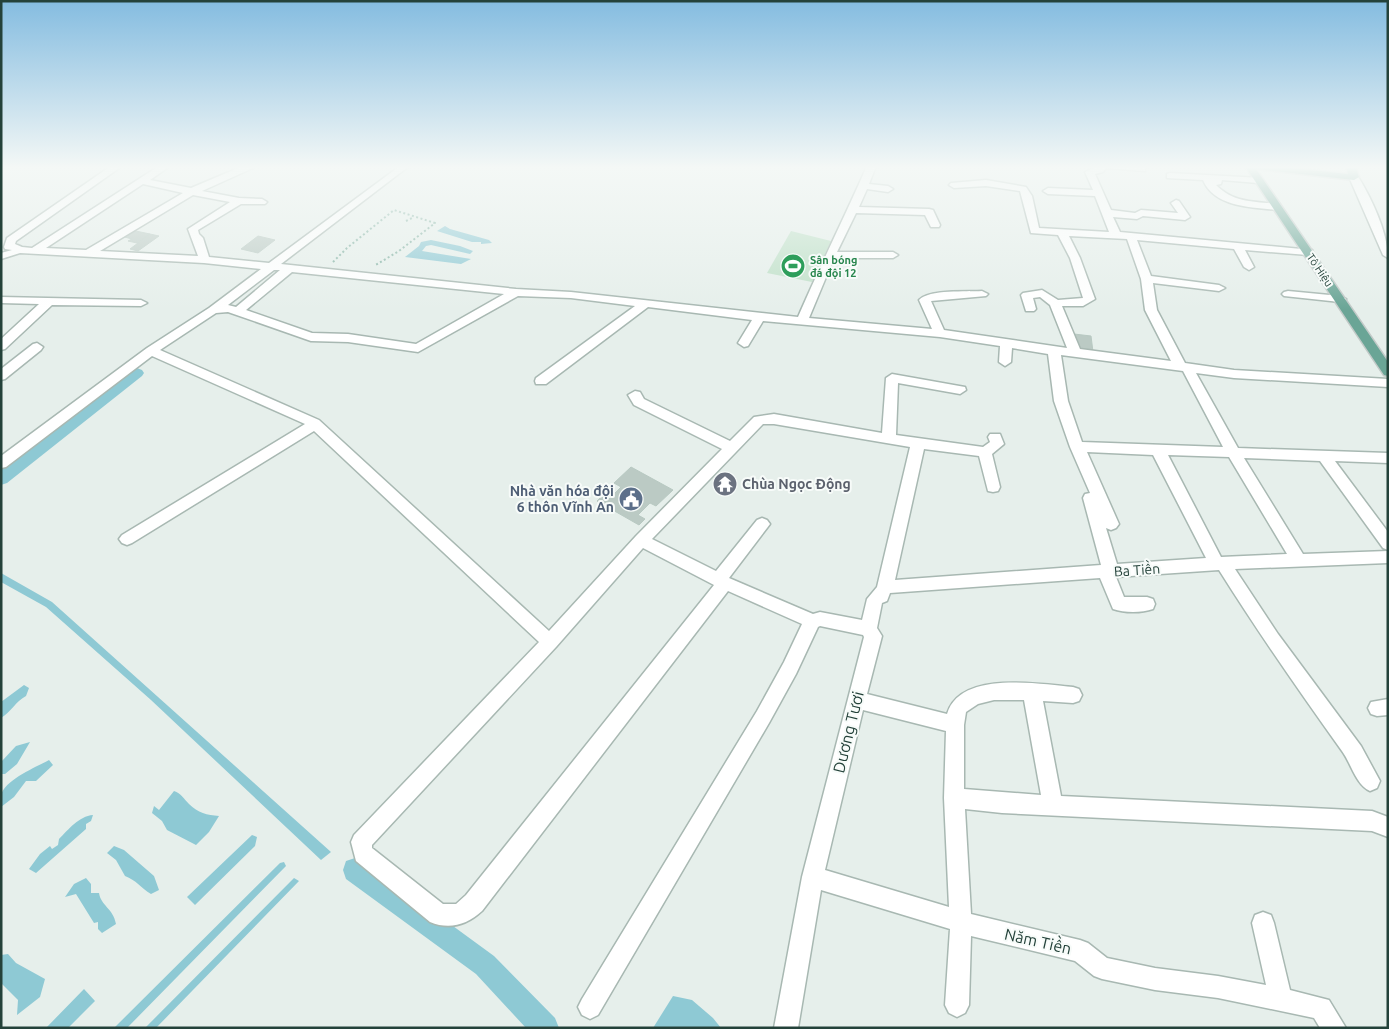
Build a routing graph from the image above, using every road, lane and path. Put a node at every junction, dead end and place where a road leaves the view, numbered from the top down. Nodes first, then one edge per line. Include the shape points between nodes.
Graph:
1 (48, 214) edge
2 (90, 214) edge
3 (154, 214) edge
4 (218, 214) edge
5 (341, 214) edge
6 (389, 214) edge
7 (408, 214) edge
8 (851, 214) edge
9 (930, 214) edge
10 (1031, 214) edge
11 (1107, 214) edge
12 (1118, 214) edge
13 (1140, 214) edge
14 (1152, 214) edge
15 (1183, 214) edge
16 (1281, 214) edge
17 (1371, 214) edge
18 (415, 216) junction
19 (406, 221) dead end
20 (935, 225) dead end
21 (1062, 233) junction
22 (1116, 235) junction
23 (1131, 237) junction
24 (1238, 246) junction
25 (36, 250) junction
26 (5, 252) edge
27 (1308, 252) junction
28 (88, 254) junction
29 (830, 255) junction
30 (893, 255) dead end
31 (1388, 255) edge
32 (204, 260) junction
33 (332, 264) dead end
34 (271, 266) junction
35 (1249, 267) dead end
36 (290, 268) junction
37 (372, 268) dead end
38 (1147, 279) junction
39 (1219, 288) dead end
40 (516, 292) junction
41 (982, 294) dead end
42 (1288, 294) dead end
43 (1340, 299) junction
44 (1, 300) edge
45 (48, 301) junction
46 (1056, 302) junction
47 (140, 303) dead end
48 (647, 303) junction
49 (1030, 309) dead end
50 (213, 310) junction
51 (238, 311) junction
52 (759, 317) junction
53 (802, 321) junction
54 (940, 333) junction
55 (744, 343) dead end
56 (1006, 343) junction
57 (1, 346) edge
58 (151, 351) junction
59 (1054, 351) junction
60 (1075, 352) junction
61 (1005, 362) dead end
62 (1184, 368) junction
63 (1388, 372) edge
64 (1, 376) edge
65 (541, 381) dead end
66 (1388, 383) edge
67 (960, 390) dead end
68 (635, 395) dead end
69 (315, 424) junction
70 (995, 437) dead end
71 (889, 439) junction
72 (918, 444) junction
73 (731, 447) junction
74 (1077, 447) junction
75 (985, 452) junction
76 (1159, 452) junction
77 (1233, 452) junction
78 (1324, 456) junction
79 (1388, 458) edge
80 (1, 463) edge
81 (1081, 470) dead end
82 (993, 487) dead end
83 (762, 524) dead end
84 (1111, 524) dead end
85 (127, 539) dead end
86 (641, 540) junction
87 (1388, 544) edge
88 (1388, 557) edge
89 (1299, 560) junction
90 (1220, 564) junction
91 (1108, 573) junction
92 (722, 582) junction
93 (886, 587) junction
94 (1147, 604) dead end
95 (812, 621) junction
96 (868, 629) junction
97 (550, 642) junction
98 (1032, 692) junction
99 (1073, 695) dead end
100 (856, 700) junction
101 (955, 725) junction
102 (1370, 781) dead end
103 (954, 798) junction
104 (1053, 804) junction
105 (1388, 827) edge
106 (813, 877) junction
107 (960, 921) junction
108 (1263, 922) dead end
109 (1281, 999) junction
110 (957, 1005) dead end
111 (590, 1007) dead end
112 (786, 1028) edge
113 (1334, 1028) edge

1 - 26 street via 11,240
2 - 25 street
3 - 28 street
4 - 32 street via 193,229
5 - 34 street
6 - 33 path
7 - 18 path
8 - 29 street
9 - 20 street
10 - 21 street via 1035,231
11 - 22 street
12 - 13 street
14 - 15 street via 1185,217
16 - 27 main road, Tô Hiệu
17 - 31 street
18 - 19 path
18 - 37 path via 435,223
21 - 22 street
21 - 46 street via 1075,258 1089,299
22 - 23 street
23 - 24 street
23 - 38 street
24 - 27 street
24 - 35 street
25 - 26 street
25 - 28 street
27 - 43 main road, Tô Hiệu
28 - 32 street
29 - 30 street
29 - 53 street
32 - 34 street
34 - 36 street
34 - 50 street
36 - 40 street
36 - 51 street
38 - 39 street
38 - 62 street via 1151,310
40 - 48 street
40 - 51 street via 418,348 348,338 312,337
41 - 54 street via 925,300
42 - 43 street
43 - 63 main road, Tô Hiệu
44 - 45 street
45 - 47 street
45 - 57 street
46 - 49 street via 1042,292 1027,295
46 - 60 street
48 - 52 street
48 - 65 street
50 - 51 street via 228,308
50 - 58 street
52 - 53 street
52 - 55 street
53 - 54 street
54 - 56 street
56 - 59 street
56 - 61 street
57 - 64 street via 37,347
58 - 69 street
58 - 80 street
59 - 60 street
59 - 74 street via 1058,389
60 - 62 street
62 - 66 street
62 - 77 street
67 - 71 street via 892,378
68 - 73 street via 639,402
69 - 85 street
69 - 97 street
70 - 75 street via 997,444
71 - 72 street
71 - 73 street via 766,418 756,421
72 - 75 street
72 - 93 street, Dương Tươi
73 - 86 street
74 - 76 street
74 - 84 street
75 - 82 street
76 - 77 street
76 - 90 street
77 - 78 street
77 - 89 street
78 - 79 street
78 - 87 street
81 - 91 street via 1096,513
83 - 92 street
86 - 92 street
86 - 97 street
88 - 89 street, Ba Tiền
89 - 90 street, Ba Tiền
90 - 91 street, Ba Tiền
90 - 102 street via 1354,752
91 - 93 street, Ba Tiền
91 - 94 street via 1119,604
92 - 95 street
92 - 97 street via 474,903 462,914 438,914 363,854 361,842
93 - 96 street, Dương Tươi via 875,599
95 - 96 street via 820,619
95 - 111 street via 763,717
96 - 100 street, Dương Tươi via 873,636
98 - 99 street
98 - 101 street via 1002,690 976,697 960,706
98 - 104 street
100 - 101 street
100 - 106 street, Dương Tươi
101 - 103 street
103 - 104 street
103 - 107 street
104 - 105 street via 1372,821
106 - 107 street, Năm Tiền
106 - 112 street, Dương Tươi
107 - 109 street, Năm Tiền via 1080,951 1102,968
107 - 110 street
108 - 109 street
109 - 113 street, Năm Tiền via 1321,1008

